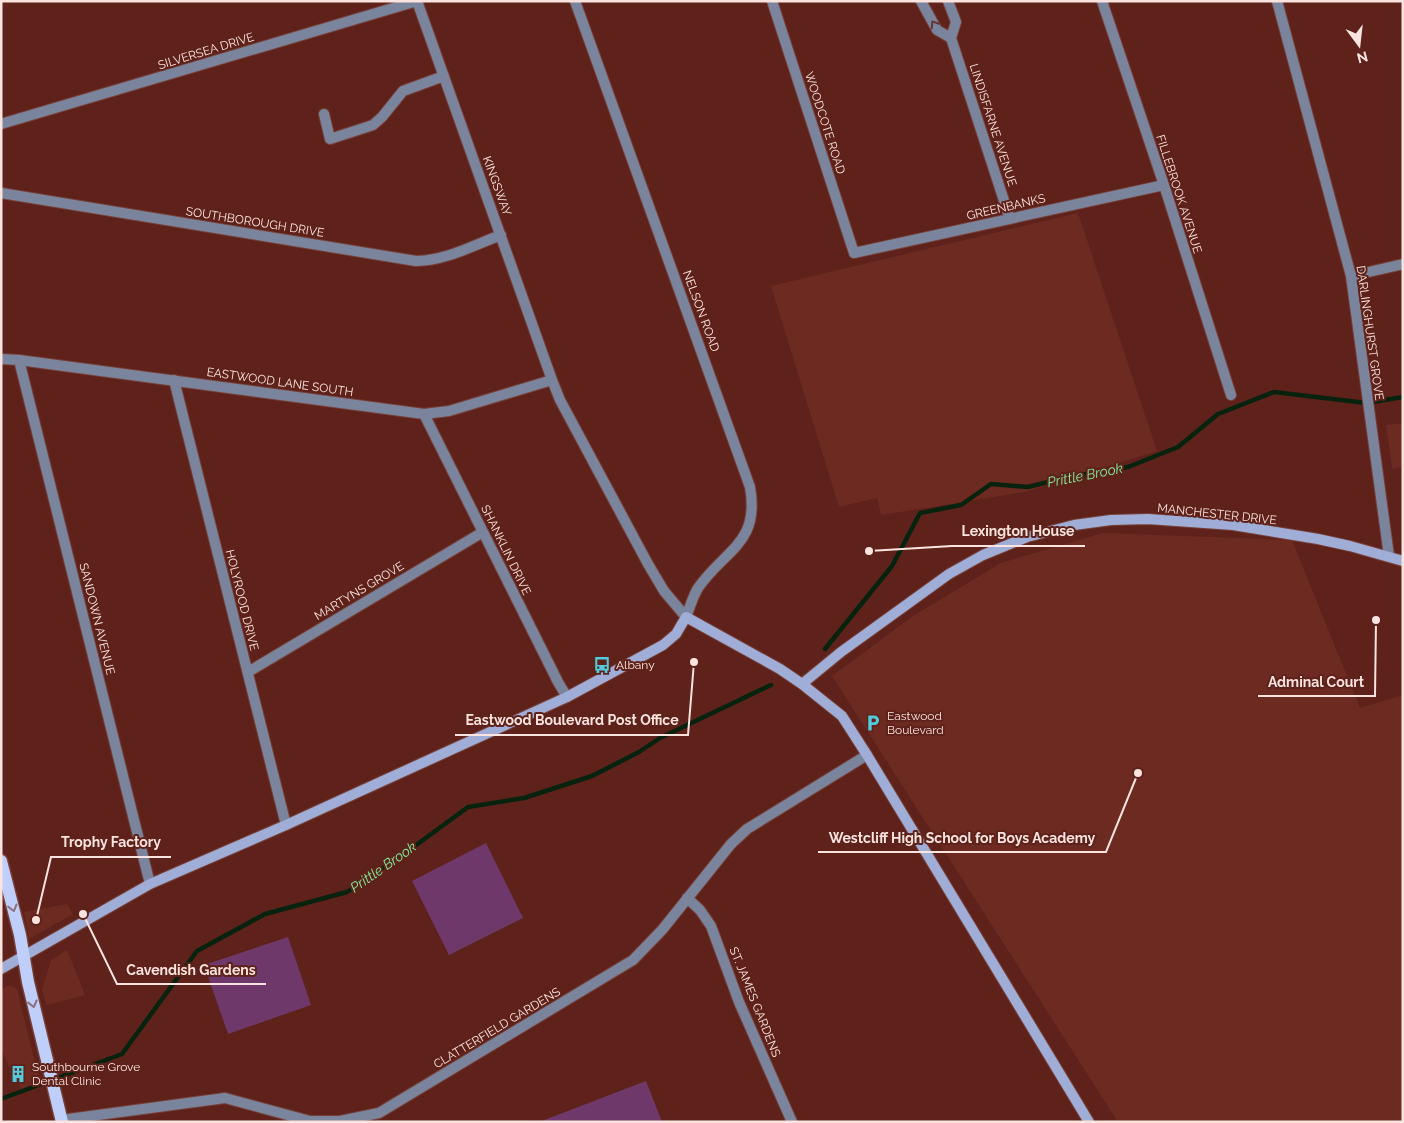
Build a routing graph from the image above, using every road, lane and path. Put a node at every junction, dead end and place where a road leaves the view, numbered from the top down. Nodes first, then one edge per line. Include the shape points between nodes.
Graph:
1 (417, 1) edge
2 (575, 1) edge
3 (772, 1) edge
4 (921, 1) edge
5 (948, 1) edge
6 (1102, 1) edge
7 (1277, 1) edge
8 (951, 38) junction
9 (444, 76) junction
10 (324, 114) dead end
11 (1, 124) edge
12 (1164, 185) junction
13 (1, 193) edge
14 (1010, 219) junction
15 (501, 235) junction
16 (854, 253) joint
17 (1403, 264) edge
18 (1351, 276) junction
19 (1, 359) edge
20 (19, 360) junction
21 (174, 380) junction
22 (552, 380) junction
23 (1230, 396) dead end
24 (424, 414) junction
25 (483, 532) junction
26 (1389, 556) junction
27 (1403, 561) edge
28 (686, 617) junction
29 (248, 672) junction
30 (802, 684) junction
31 (567, 697) junction
32 (868, 754) junction
33 (286, 825) junction
34 (1, 861) edge
35 (150, 884) junction
36 (687, 898) junction
37 (24, 956) junction
38 (1, 969) edge
39 (62, 1121) edge
40 (310, 1121) edge
41 (792, 1122) edge
42 (1089, 1122) edge

1 - 9 street, KINGSWAY
1 - 11 street, SILVERSEA DRIVE
2 - 28 street, NELSON ROAD via 750,487 752,510 748,528 730,555 697,590
3 - 16 street, WOODCOTE ROAD
8 -> 4 street via 937,30
5 - 8 street, LINDISFARNE AVENUE via 956,22
6 - 12 street, FILLEBROOK AVENUE
7 - 18 street, DARLINGHURST GROVE
8 - 14 street, LINDISFARNE AVENUE
9 - 10 street via 403,91 382,117 360,130 330,139
9 - 15 street, KINGSWAY
12 - 14 street, GREENBANKS
12 - 23 street, FILLEBROOK AVENUE
13 - 15 street, SOUTHBOROUGH DRIVE via 416,261 430,261
14 - 16 street, GREENBANKS
15 - 22 street, KINGSWAY
17 - 18 street
18 - 26 street, DARLINGHURST GROVE
19 - 20 street, EASTWOOD LANE SOUTH
20 - 21 street, EASTWOOD LANE SOUTH
20 - 35 street, SANDOWN AVENUE
21 - 24 street, EASTWOOD LANE SOUTH
21 - 29 street, HOLYROOD DRIVE
22 - 24 street, EASTWOOD LANE SOUTH via 449,411
22 - 28 street via 648,564
24 - 25 street, SHANKLIN DRIVE
25 - 29 street, MARTYNS GROVE
25 - 31 street, SHANKLIN DRIVE
26 - 27 street, MANCHESTER DRIVE
26 - 30 street, MANCHESTER DRIVE via 1318,539 1233,525 1148,519 1074,525 1027,537 983,555 949,574
28 - 30 street
28 - 31 street via 676,634 662,645
29 - 33 street, HOLYROOD DRIVE
30 - 32 street via 842,716
31 - 33 street
32 - 36 street, CLATTERFIELD GARDENS via 747,828
32 - 42 street
33 - 35 street
34 -> 37 main road
35 - 37 street
36 - 40 street, CLATTERFIELD GARDENS via 634,960 379,1113 340,1121
36 - 41 street, ST. JAMES GARDENS via 711,926 739,1002
37 - 38 street
37 -> 39 main road
39 - 40 street, CLATTERFIELD GARDENS via 225,1098

